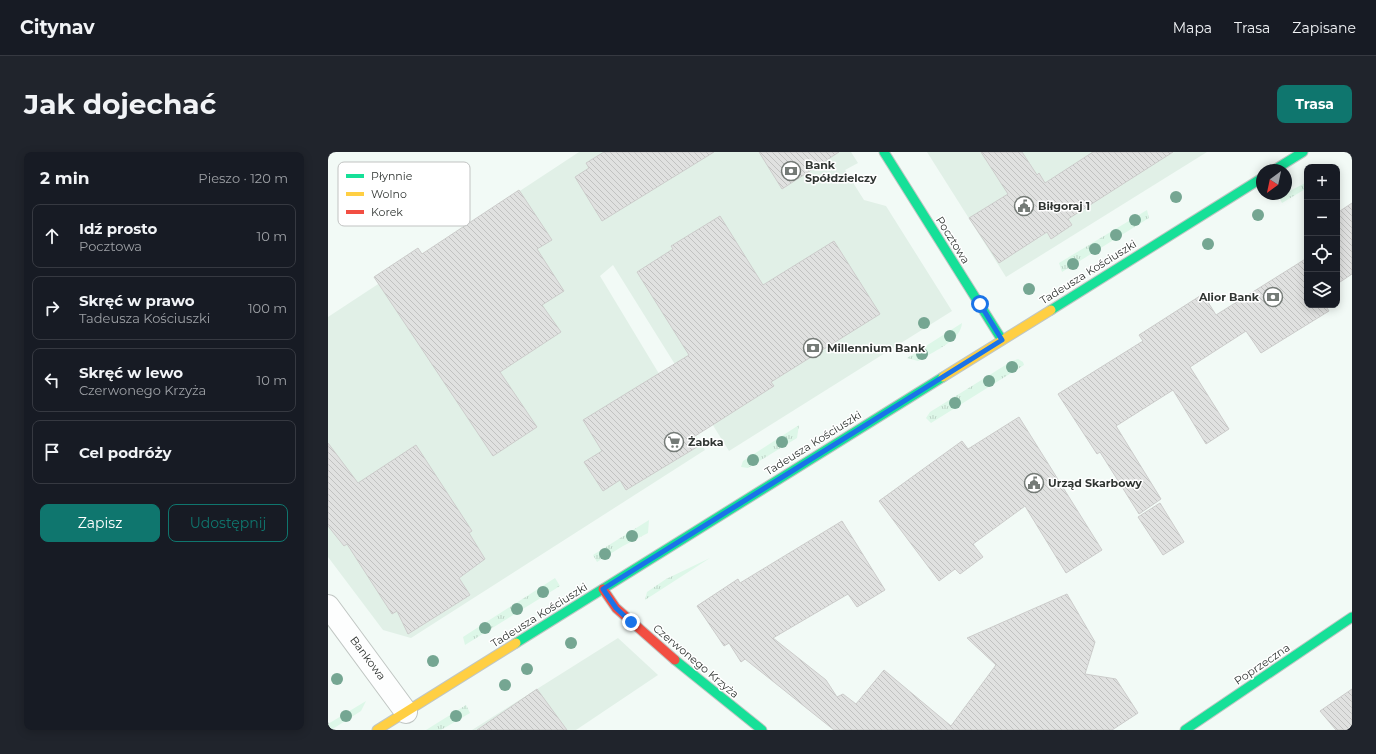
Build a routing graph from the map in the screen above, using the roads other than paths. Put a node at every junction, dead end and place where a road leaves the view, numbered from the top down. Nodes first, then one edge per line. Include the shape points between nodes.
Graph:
1 (884, 152) edge
2 (1303, 152) edge
3 (1284, 164) edge
4 (1256, 182) edge
5 (1002, 340) junction
6 (603, 589) junction
7 (328, 606) edge
8 (1352, 617) edge
9 (406, 712) junction
10 (377, 730) edge
11 (762, 730) edge
12 (1185, 730) edge

1 - 5 street, Pocztowa
2 - 3 street
4 - 5 street, Tadeusza Kościuszki
5 - 6 street, Tadeusza Kościuszki
6 - 9 street, Tadeusza Kościuszki
6 - 11 street, Czerwonego Krzyża via 616,608 631,622
7 - 9 street, Bankowa
8 - 12 street, Poprzeczna
9 - 10 street, Tadeusza Kościuszki

